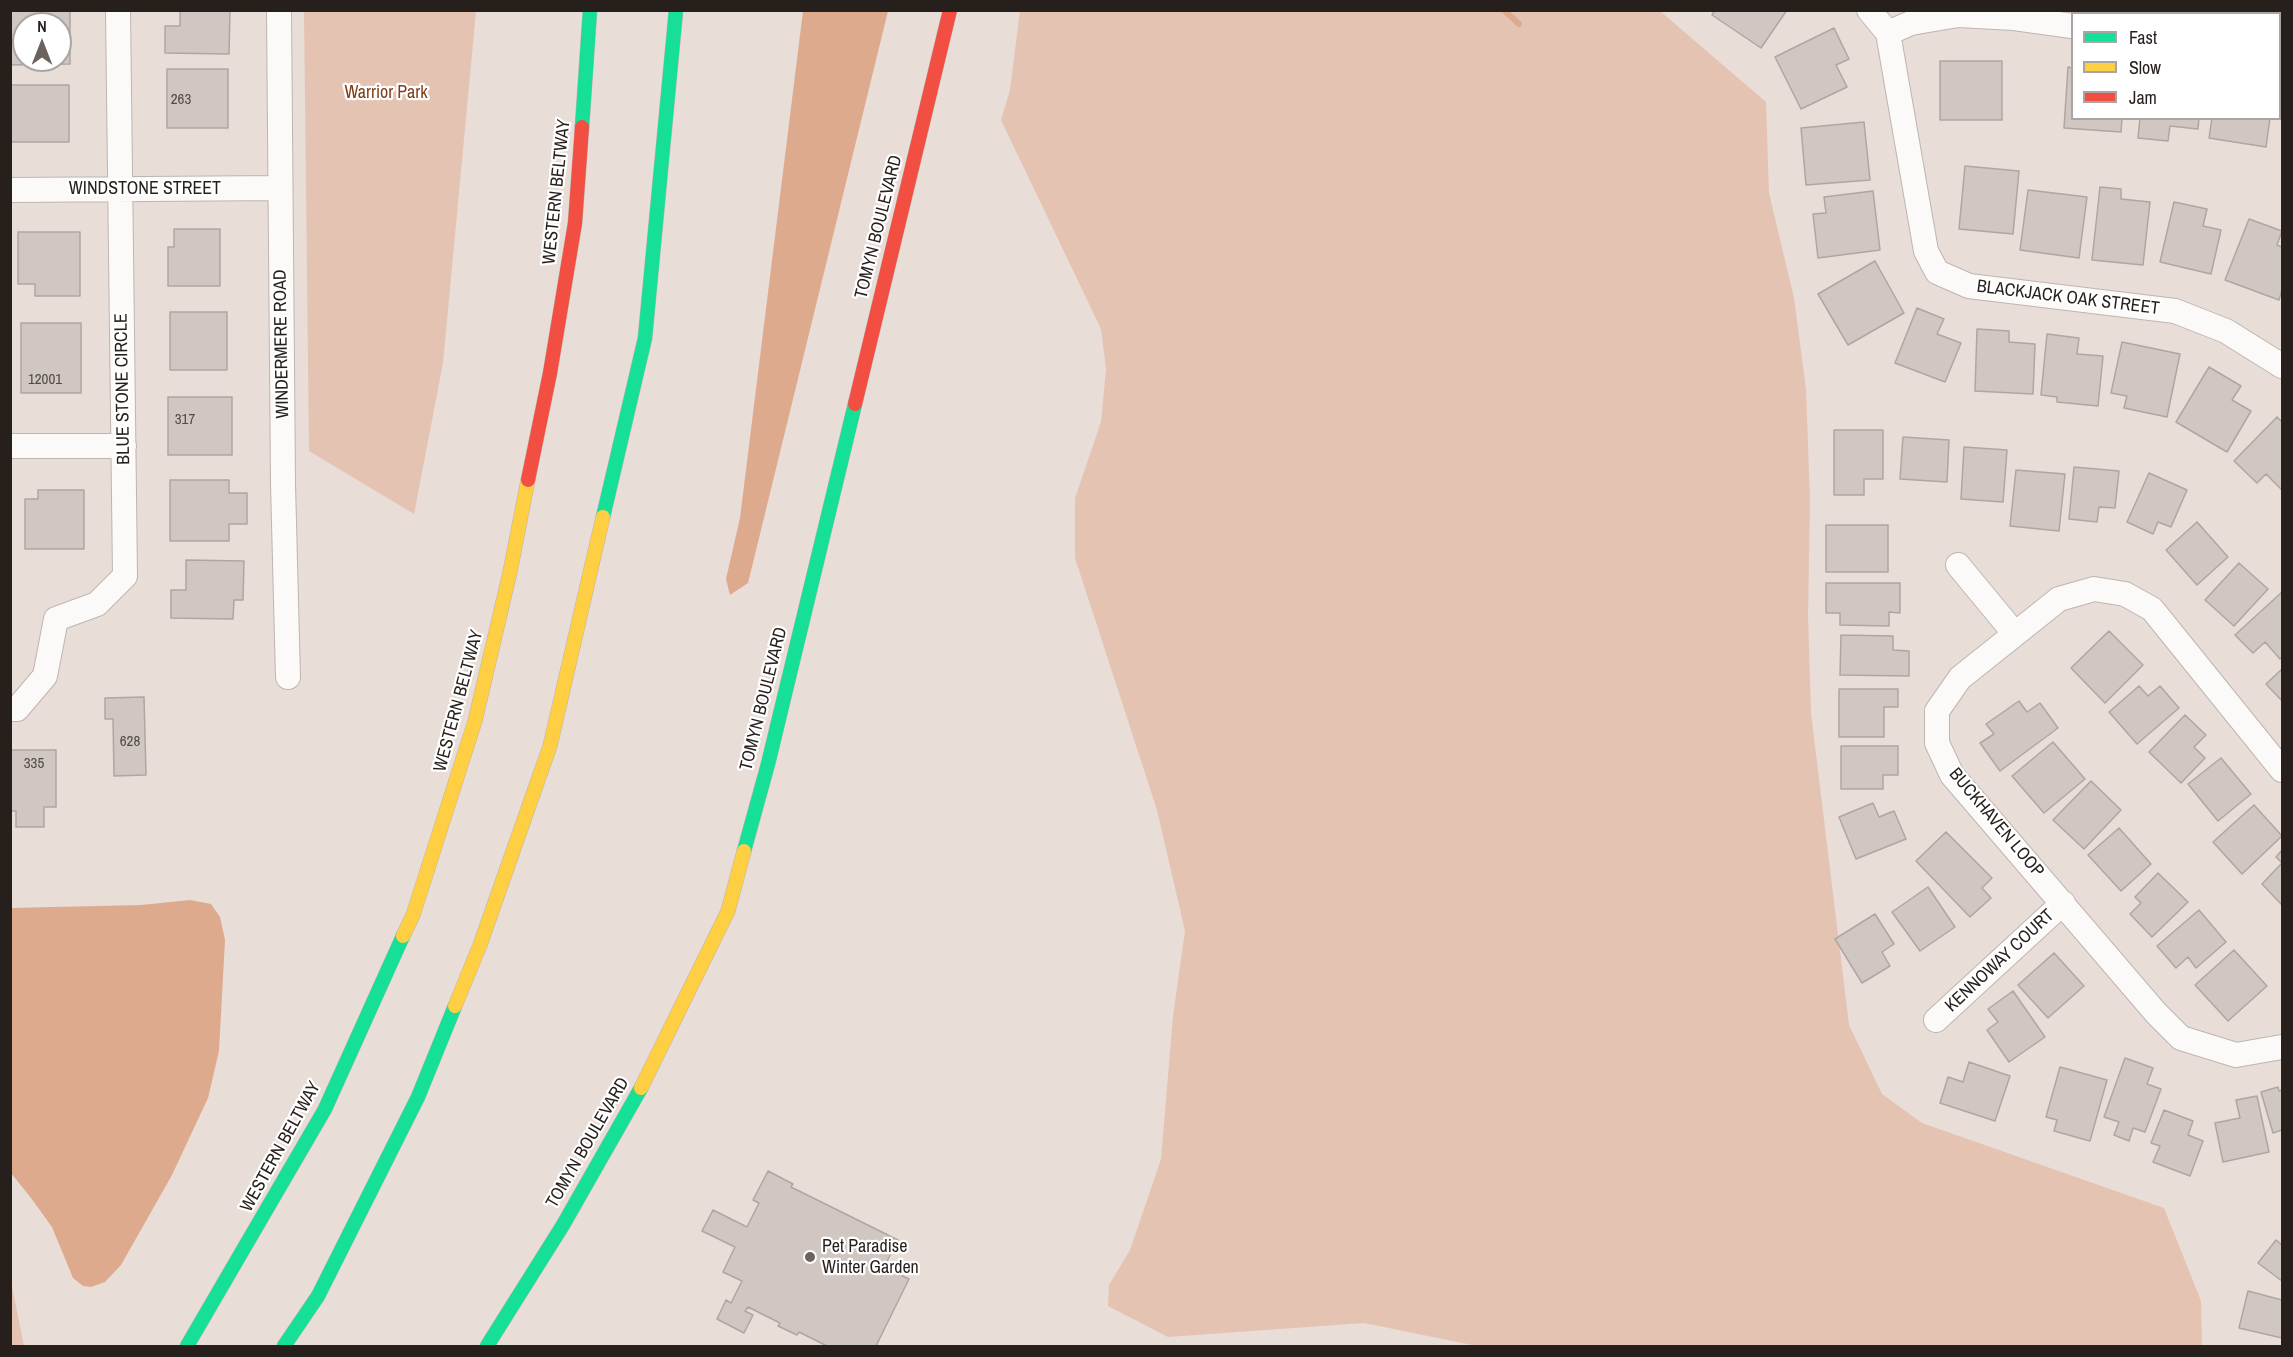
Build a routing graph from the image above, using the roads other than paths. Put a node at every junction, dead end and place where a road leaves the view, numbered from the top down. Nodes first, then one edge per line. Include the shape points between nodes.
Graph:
1 (118, 10) edge
2 (279, 10) edge
3 (590, 10) edge
4 (676, 10) edge
5 (687, 10) edge
6 (950, 10) edge
7 (1869, 10) edge
8 (2071, 26) edge
9 (1888, 33) junction
10 (280, 188) junction
11 (10, 190) edge
12 (121, 190) junction
13 (645, 338) junction
14 (2283, 366) edge
15 (10, 446) edge
16 (124, 446) junction
17 (1959, 565) dead end
18 (2015, 634) junction
19 (288, 677) dead end
20 (10, 709) edge
21 (2283, 770) edge
22 (2063, 903) junction
23 (1936, 1020) dead end
24 (2283, 1047) edge
25 (187, 1347) edge
26 (284, 1347) edge
27 (487, 1347) edge

1 - 12 street, BLUE STONE CIRCLE
2 - 10 street, WINDERMERE ROAD
3 - 25 main road, WESTERN BELTWAY via 575,223 510,572 475,721 412,915 325,1109
4 - 13 main road
5 - 13 main road
6 - 27 main road, TOMYN BOULEVARD via 728,911 636,1097
7 - 9 street, BLACKJACK OAK STREET
8 - 9 street via 1959,15 1911,23
9 - 14 street, BLACKJACK OAK STREET via 1926,251 1937,272 1969,286 2175,311 2226,331
10 - 12 street, WINDSTONE STREET
10 - 19 street, WINDERMERE ROAD
11 - 12 street, WINDSTONE STREET
12 - 16 street, BLUE STONE CIRCLE
13 - 26 main road via 546,757 480,945 422,1086 318,1296
15 - 16 street
16 - 20 street, BLUE STONE CIRCLE via 125,576 97,604 56,619 45,676 17,709
17 - 18 street
18 - 21 street, BUCKHAVEN LOOP via 2059,599 2094,589 2125,594 2152,609
18 - 22 street, BUCKHAVEN LOOP via 1960,678 1937,711 1937,743 1952,776
22 - 23 street, KENNOWAY COURT
22 - 24 street, BUCKHAVEN LOOP via 2181,1038 2236,1055

